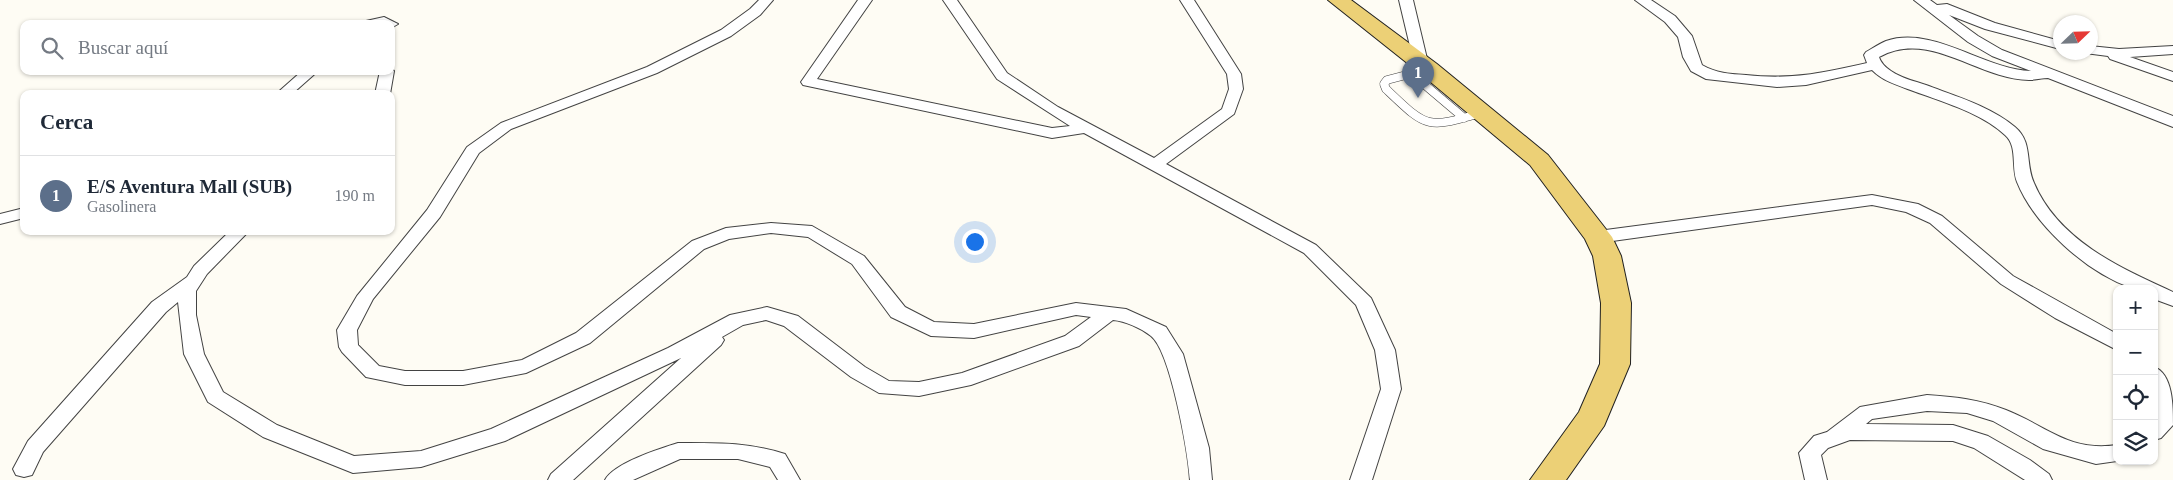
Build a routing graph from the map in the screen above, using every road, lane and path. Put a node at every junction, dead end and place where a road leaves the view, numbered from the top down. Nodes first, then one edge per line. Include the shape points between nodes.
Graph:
1 (766, 0) edge
2 (865, 0) edge
3 (950, 0) edge
4 (1187, 0) edge
5 (1338, 0) edge
6 (1406, 0) edge
7 (1642, 0) edge
8 (1921, 0) edge
9 (1926, 0) edge
10 (2053, 42) edge
11 (2173, 50) edge
12 (2098, 51) edge
13 (2098, 52) edge
14 (1875, 65) junction
15 (1421, 69) junction
16 (2049, 73) junction
17 (306, 75) edge
18 (387, 75) edge
19 (2173, 77) edge
20 (288, 90) edge
21 (383, 90) edge
22 (1473, 115) junction
23 (2173, 122) edge
24 (1086, 128) junction
25 (1155, 165) junction
26 (20, 214) edge
27 (0, 219) edge
28 (236, 235) edge
29 (1598, 237) junction
30 (193, 281) junction
31 (2140, 285) edge
32 (2158, 293) edge
33 (2173, 300) edge
34 (1109, 313) junction
35 (737, 320) junction
36 (2113, 341) edge
37 (2155, 375) edge
38 (2158, 428) edge
39 (1832, 439) junction
40 (2113, 454) edge
41 (24, 469) dead end
42 (559, 480) edge
43 (616, 480) edge
44 (789, 480) edge
45 (1201, 480) edge
46 (1361, 480) edge
47 (1547, 480) edge
48 (1816, 480) edge
49 (2041, 480) edge

1 - 34 street via 755,12 718,37 652,70 506,126 473,150 434,213 366,296 347,330 349,347 373,372 405,378 463,378 526,366 583,338 698,245 726,234 771,228 812,232 858,260 898,312 931,329 974,331 1076,309
2 - 24 street via 808,82 1052,133
3 - 24 street via 1002,76
4 - 25 street via 1234,74 1236,89 1229,111
5 - 15 main road
6 - 15 street
7 - 14 street via 1670,19 1685,36 1696,68 1711,76 1806,81
8 - 16 street via 1997,53
9 - 10 street via 1990,26
11 - 12 street
13 - 19 street
14 - 16 street via 1871,55 1881,47 1897,42 1951,52 2018,74 2038,77
14 - 31 street via 1894,78 1990,117 2011,131 2020,143 2024,181 2047,220 2112,272
15 - 22 main road
15 - 22 lane via 1387,80 1384,84 1421,121 1438,126
16 - 23 street
17 - 20 street
18 - 21 street
22 - 29 main road via 1539,160
24 - 25 street
25 - 46 street via 1310,249 1364,302 1385,350 1391,389
26 - 27 street
28 - 30 street
29 - 36 street via 1872,200 1899,204 1924,213 1950,230 2005,279 2034,298
29 - 47 main road via 1607,256 1616,303 1615,364 1593,417
30 - 35 street via 188,291 188,324 194,354 214,397 270,431 353,465 421,459 498,435 675,354
30 - 41 street via 159,308 35,447
32 - 33 street
34 - 35 street via 1072,341 964,380 919,389 886,388 858,372 791,321 767,313
34 - 45 street via 1126,315 1159,332 1173,354 1198,448
35 - 42 street
37 - 38 street via 2163,386 2164,423
39 - 40 street via 1866,412 1927,403 1968,405 2000,416 2050,443 2096,456
39 - 48 street via 1821,442 1810,453
39 - 49 street via 1850,432 1953,433 1981,442
43 - 44 street via 632,470 678,452 738,451 777,460

